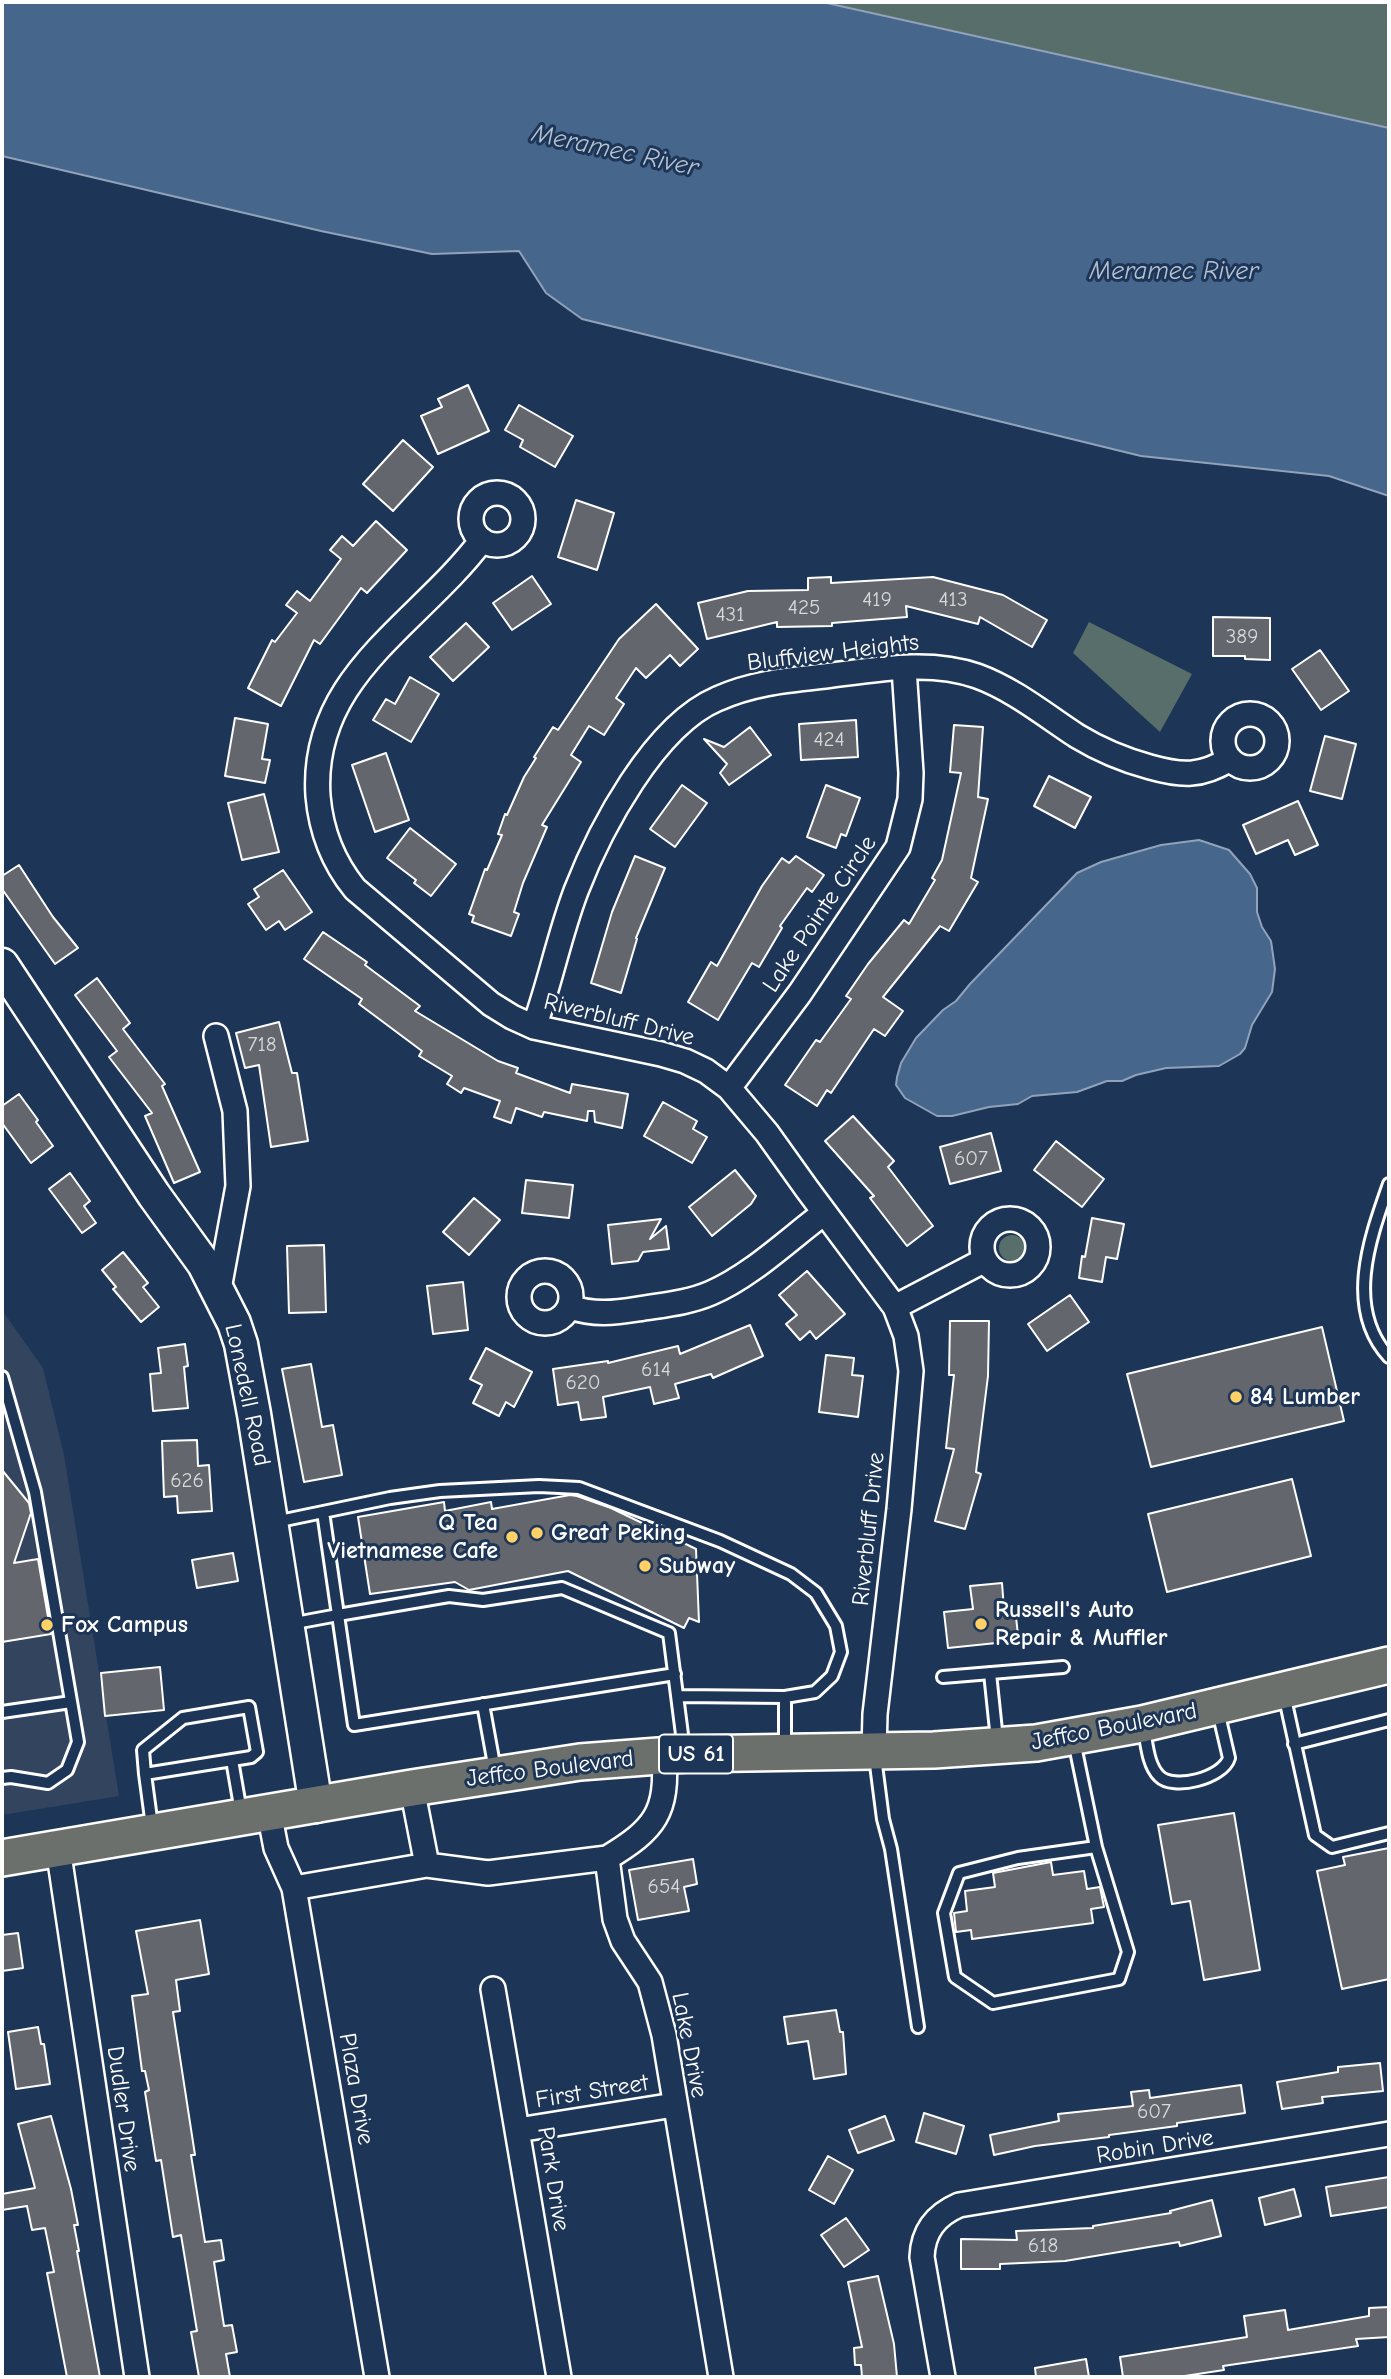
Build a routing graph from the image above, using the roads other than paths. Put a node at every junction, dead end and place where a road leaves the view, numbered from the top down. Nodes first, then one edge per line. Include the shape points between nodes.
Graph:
1 (482, 540) dead end
2 (904, 668) junction
3 (1230, 759) dead end
4 (2, 965) edge
5 (534, 1027) junction
6 (216, 1036) dead end
7 (729, 1088) junction
8 (1389, 1184) edge
9 (824, 1213) junction
10 (985, 1260) dead end
11 (219, 1289) junction
12 (570, 1307) dead end
13 (895, 1307) junction
14 (1389, 1357) edge
15 (2, 1377) edge
16 (323, 1512) junction
17 (272, 1522) junction
18 (338, 1615) junction
19 (288, 1624) junction
20 (1389, 1665) edge
21 (1063, 1667) dead end
22 (990, 1673) junction
23 (675, 1674) junction
24 (943, 1677) dead end
25 (1283, 1692) junction
26 (678, 1696) junction
27 (785, 1697) junction
28 (71, 1702) junction
29 (482, 1704) junction
30 (1217, 1707) junction
31 (2, 1712) edge
32 (1389, 1720) edge
33 (1142, 1724) junction
34 (1073, 1738) junction
35 (1294, 1744) junction
36 (998, 1747) junction
37 (785, 1752) junction
38 (874, 1752) junction
39 (674, 1755) junction
40 (232, 1760) junction
41 (145, 1774) junction
42 (496, 1774) junction
43 (2, 1779) edge
44 (412, 1788) junction
45 (316, 1805) junction
46 (256, 1815) junction
47 (153, 1833) junction
48 (1389, 1833) edge
49 (1096, 1847) junction
50 (58, 1848) junction
51 (607, 1857) junction
52 (2, 1858) edge
53 (427, 1864) junction
54 (294, 1888) junction
55 (493, 1989) dead end
56 (918, 2027) dead end
57 (674, 2105) junction
58 (518, 2130) junction
59 (1389, 2134) edge
60 (137, 2377) edge
61 (377, 2377) edge
62 (559, 2377) edge
63 (721, 2377) edge
64 (943, 2377) edge

1 - 5 street, Riverbluff Drive via 350,681 324,734 319,812 331,850 355,889 491,1004
2 - 3 street, Bluffview Heights via 929,667 976,676 1022,699 1098,748 1151,767 1194,774
2 - 5 street, Bluffview Heights via 744,688 708,704 672,731 623,797 593,851
2 - 7 street, Lake Pointe Circle via 911,773 910,799 898,846 800,993
4 - 11 street, Lonedell Road
5 - 7 street, Riverbluff Drive via 685,1061
6 - 11 street via 235,1111 237,1186
7 - 9 street, Riverbluff Drive
8 - 14 lane via 1369,1244 1364,1297 1372,1331
9 - 12 street via 711,1293 684,1302 606,1314
9 - 13 street, Riverbluff Drive
10 - 13 street
11 - 17 street, Lonedell Road via 241,1344
13 - 38 street, Riverbluff Drive via 906,1336 911,1371 874,1714
15 - 28 lane via 35,1492
16 - 17 lane
16 - 18 lane
16 - 27 lane via 440,1491 579,1488 720,1541 791,1574 816,1593 836,1626 841,1652 832,1676 814,1692
17 - 19 street, Lonedell Road
18 - 19 lane
18 - 23 lane via 449,1596 483,1600 562,1588 669,1633
18 - 29 lane via 354,1725
19 - 45 street, Lonedell Road
20 - 25 main road, Jeffco Boulevard / US 61
21 - 22 lane
22 - 24 lane
22 - 36 lane
23 - 26 lane
23 - 29 lane
25 - 30 main road, Jeffco Boulevard / US 61
25 - 35 lane
26 - 27 lane
26 - 39 lane
27 - 37 lane
28 - 31 lane
28 - 43 lane via 78,1742 67,1769 48,1783
29 - 42 lane
30 - 33 main road, Jeffco Boulevard / US 61
30 - 33 lane via 1229,1758 1223,1769 1175,1784 1153,1769
32 - 35 lane
33 - 34 main road, Jeffco Boulevard / US 61
34 - 36 main road, Jeffco Boulevard / US 61
34 - 49 lane
35 - 48 lane via 1315,1835 1332,1847
36 - 38 main road, Jeffco Boulevard / US 61
37 - 38 main road, Jeffco Boulevard / US 61
37 - 39 main road, Jeffco Boulevard / US 61
38 - 56 lane
39 - 42 main road, Jeffco Boulevard / US 61
39 - 51 street via 660,1808 650,1825
40 - 41 lane
40 - 41 lane via 257,1752 249,1707 183,1718 143,1750
40 - 46 lane
41 - 47 lane
42 - 44 main road, Jeffco Boulevard / US 61
44 - 45 main road, Jeffco Boulevard / US 61
44 - 53 street
45 - 46 main road, Jeffco Boulevard / US 61
46 - 47 main road, Jeffco Boulevard / US 61
46 - 54 street, Plaza Drive
47 - 50 main road, Jeffco Boulevard / US 61
49 - 49 lane via 1128,1952 1119,1979 993,2003 955,1977 944,1913 959,1873 1018,1858
50 - 52 main road, Jeffco Boulevard / US 61
50 - 60 street, Dudler Drive
51 - 53 street via 488,1873
51 - 57 street, Lake Drive via 615,1919 623,1941 650,1982 664,2035
53 - 54 street
54 - 61 street, Plaza Drive
55 - 58 street, Park Drive
57 - 58 street, First Street
57 - 63 street, Lake Drive
58 - 62 street, Park Drive
59 - 64 street, Robin Drive via 959,2205 942,2214 925,2237 922,2257

